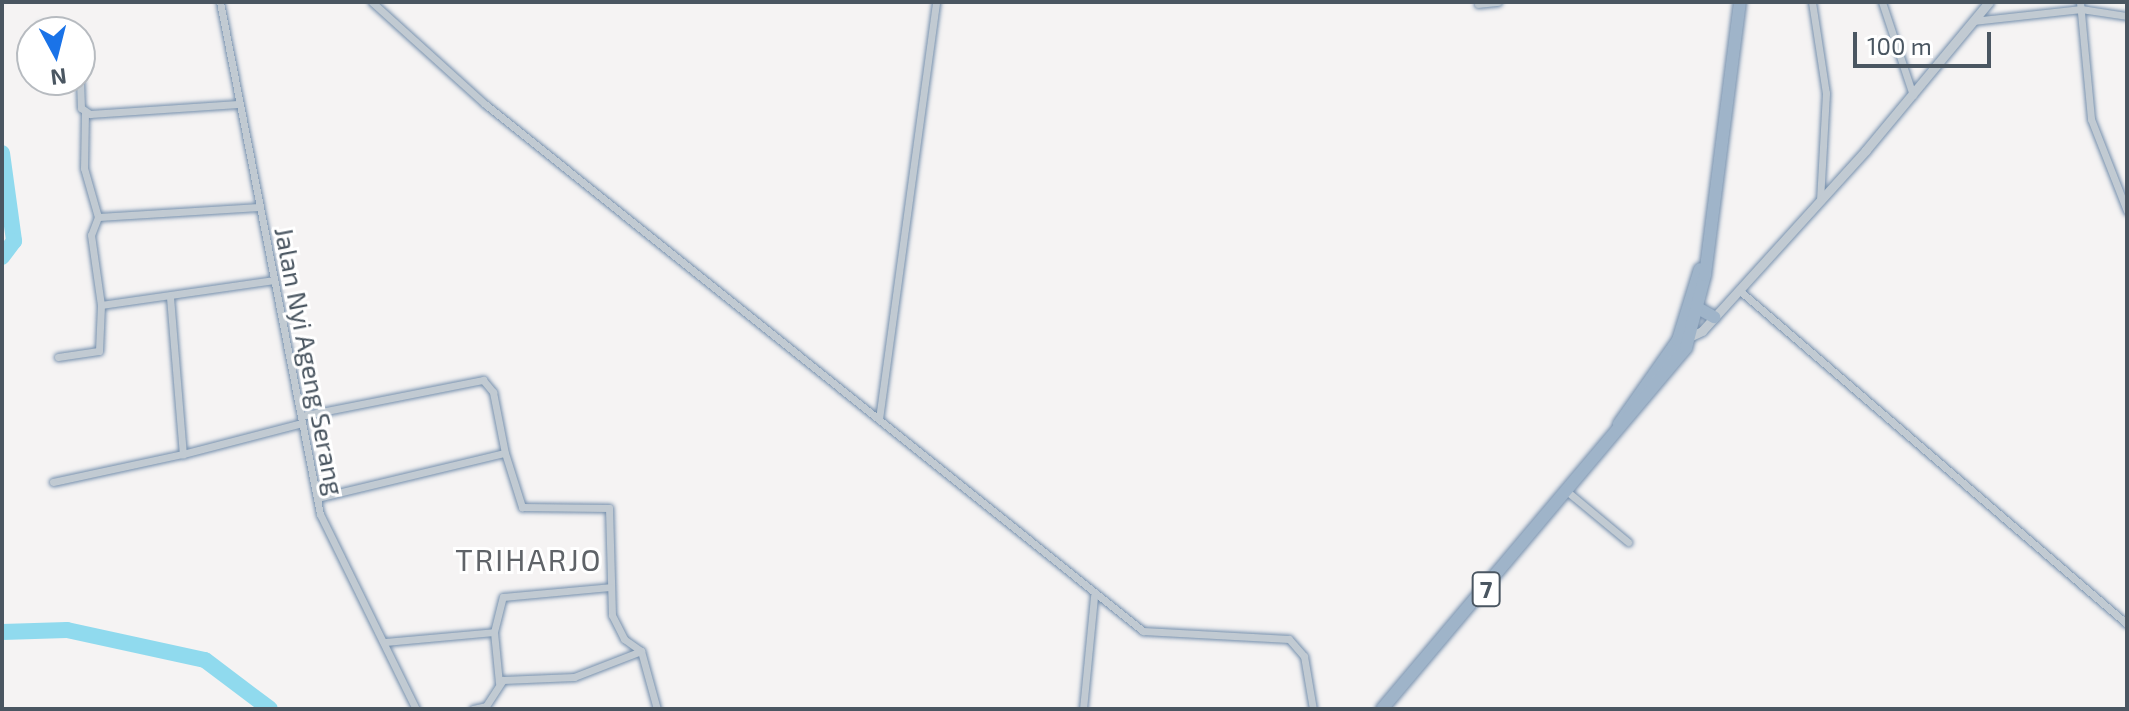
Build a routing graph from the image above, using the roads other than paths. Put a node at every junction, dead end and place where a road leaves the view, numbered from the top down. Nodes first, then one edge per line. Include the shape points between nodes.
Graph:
1 (220, 2) edge
2 (372, 2) edge
3 (936, 2) edge
4 (1498, 2) edge
5 (1740, 2) edge
6 (1812, 2) edge
7 (1882, 2) edge
8 (1989, 2) edge
9 (1478, 4) dead end
10 (2080, 5) edge
11 (2127, 16) edge
12 (1973, 21) junction
13 (1913, 95) junction
14 (82, 96) edge
15 (238, 104) junction
16 (85, 112) junction
17 (1820, 201) junction
18 (259, 207) junction
19 (2127, 211) edge
20 (98, 217) junction
21 (274, 280) junction
22 (1739, 290) junction
23 (170, 297) junction
24 (101, 305) junction
25 (1694, 306) junction
26 (1714, 317) junction
27 (1684, 339) junction
28 (58, 357) dead end
29 (879, 419) junction
30 (301, 420) junction
31 (505, 453) junction
32 (183, 454) junction
33 (53, 482) dead end
34 (1571, 495) junction
35 (317, 498) junction
36 (1628, 542) dead end
37 (610, 587) junction
38 (1094, 596) junction
39 (2127, 624) edge
40 (494, 632) junction
41 (385, 642) junction
42 (641, 651) junction
43 (499, 683) junction
44 (416, 709) edge
45 (473, 709) edge
46 (657, 709) edge
47 (1083, 709) edge
48 (1313, 709) edge
49 (1382, 709) edge

1 - 15 street, Jalan Nyi Ageng Serang
2 - 29 street via 485,104
3 - 29 street
4 - 9 street
5 - 25 highway, 7 via 1709,243
6 - 17 street via 1826,93
7 - 13 street
8 - 12 street
10 - 11 street
10 - 12 street
10 - 19 street via 2091,119
12 - 13 street
13 - 17 street
14 - 16 street
15 - 16 street
15 - 18 street, Jalan Nyi Ageng Serang
16 - 20 street via 84,168
17 - 22 street
18 - 20 street
18 - 21 street, Jalan Nyi Ageng Serang
20 - 24 street via 91,235
21 - 23 street
21 - 30 street, Jalan Nyi Ageng Serang
22 - 26 street
22 - 39 street
23 - 24 street
23 - 32 street
24 - 28 street via 99,351
25 - 26 highway
25 - 27 highway, 7
26 - 27 street
27 - 34 highway, 7
29 - 38 street
30 - 31 street via 483,380 493,392
30 - 32 street
30 - 35 street, Jalan Nyi Ageng Serang
31 - 35 street
31 - 37 street via 522,507 609,508
32 - 33 street
34 - 36 street
34 - 49 highway, 7
35 - 41 street, Jalan Nyi Ageng Serang via 330,544
37 - 40 street via 503,597
37 - 42 street via 616,626
38 - 47 street
38 - 48 street via 1150,635 1282,635 1304,656
40 - 41 street
40 - 43 street
41 - 44 street, Jalan Nyi Ageng Serang
42 - 43 street via 574,677
42 - 46 street
43 - 45 street via 486,706

